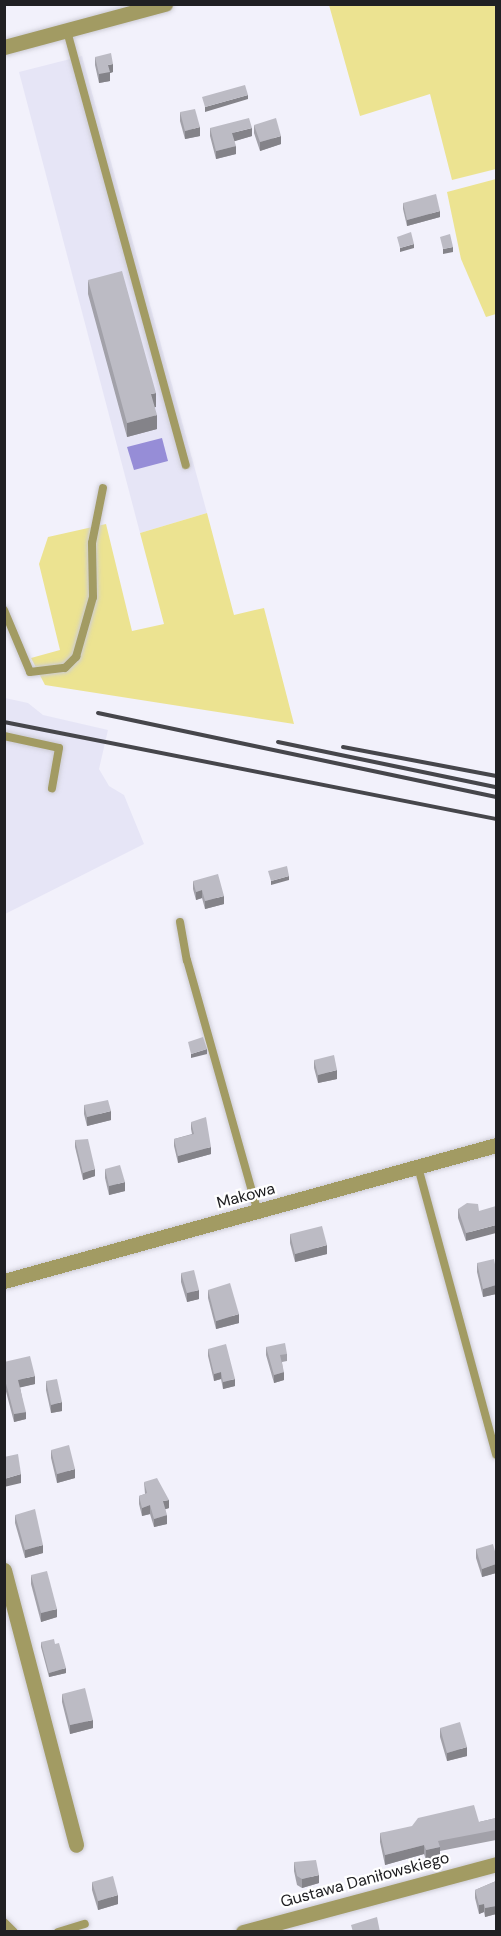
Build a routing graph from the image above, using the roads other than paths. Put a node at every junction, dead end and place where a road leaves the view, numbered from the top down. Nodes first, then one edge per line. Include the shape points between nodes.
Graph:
1 (165, 4) edge
2 (67, 31) junction
3 (4, 47) edge
4 (186, 465) dead end
5 (102, 488) dead end
6 (4, 610) edge
7 (4, 736) edge
8 (52, 788) dead end
9 (180, 922) dead end
10 (496, 1145) edge
11 (418, 1167) junction
12 (258, 1212) junction
13 (4, 1281) edge
14 (496, 1455) edge
15 (4, 1570) edge
16 (76, 1845) dead end
17 (496, 1864) edge
18 (4, 1922) edge
19 (85, 1924) dead end
20 (14, 1932) edge
21 (58, 1932) edge
22 (243, 1932) edge

1 - 2 street
2 - 3 street
2 - 4 lane
5 - 6 lane via 92,543 93,597 76,657 65,668 30,672
7 - 8 lane via 59,748
9 - 12 lane via 187,960
10 - 11 street, Makowa
11 - 12 street, Makowa
11 - 14 lane
12 - 13 street, Makowa
15 - 16 street
17 - 22 street, Gustawa Daniłowskiego
18 - 20 lane
19 - 21 lane

